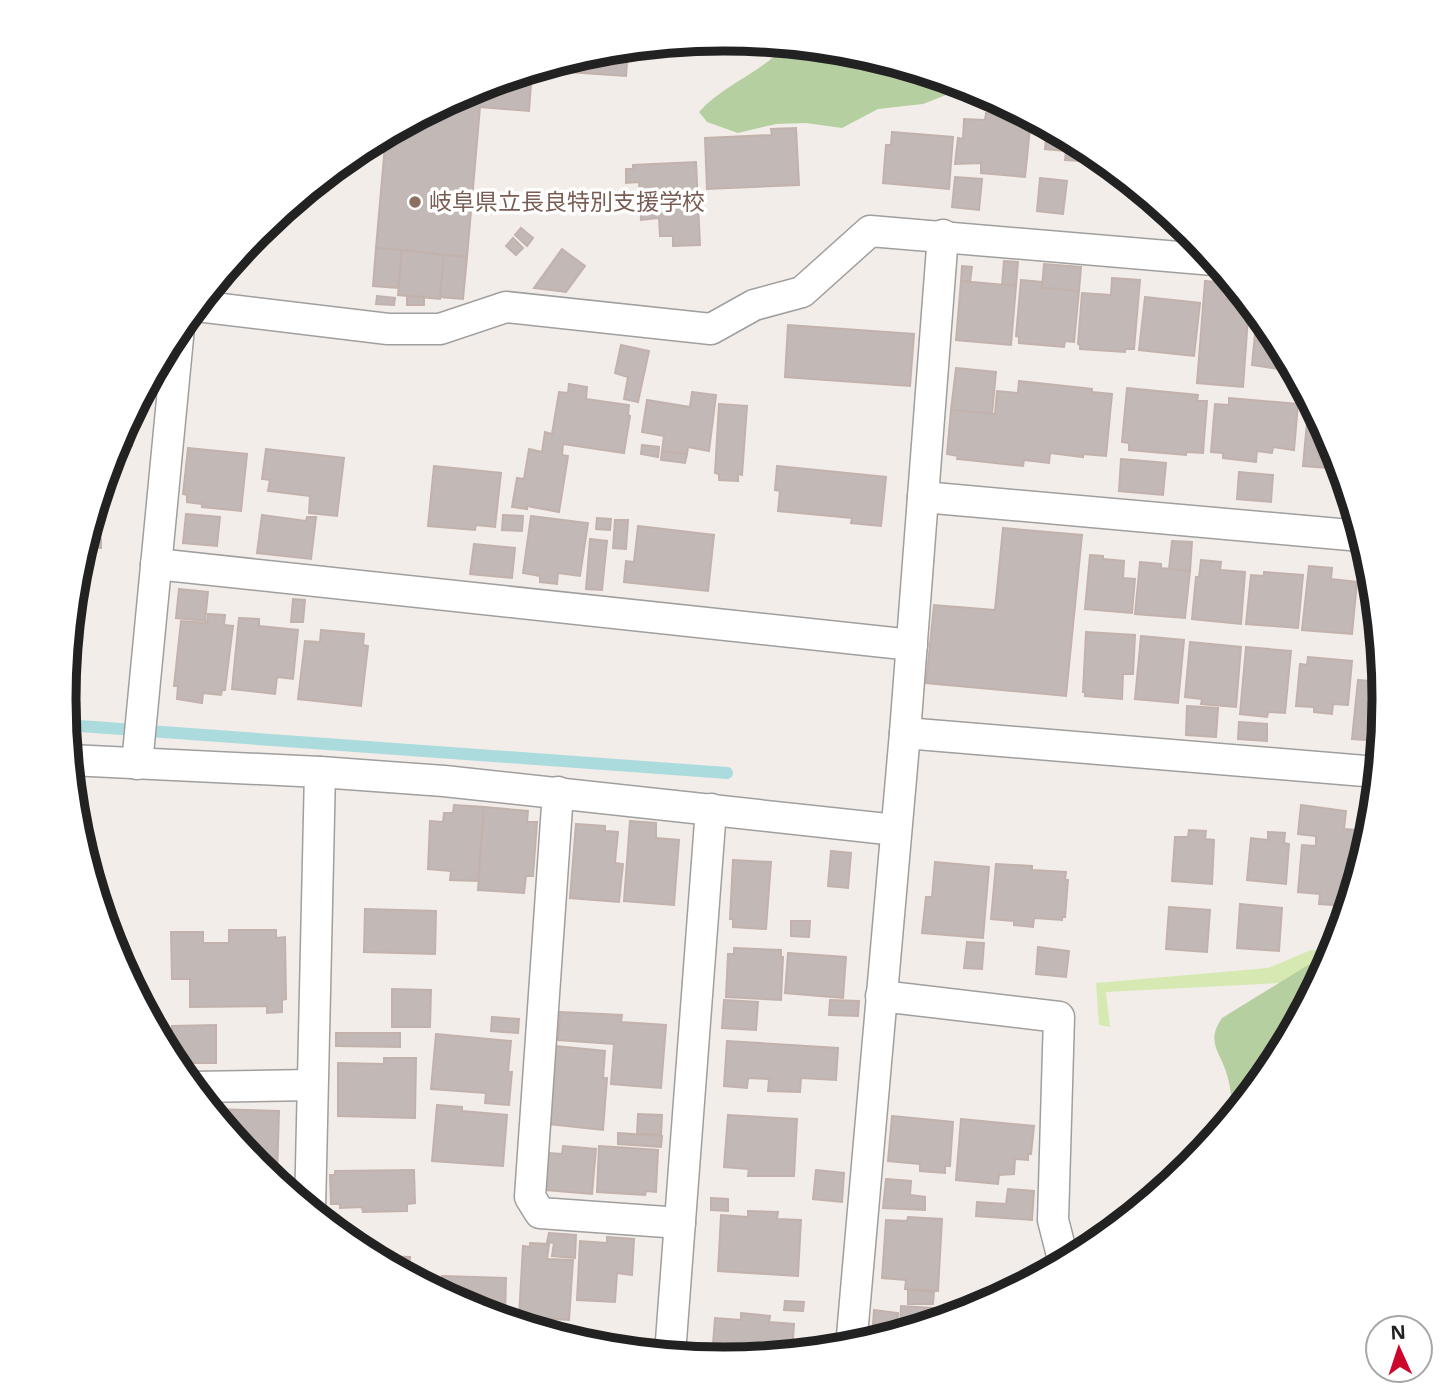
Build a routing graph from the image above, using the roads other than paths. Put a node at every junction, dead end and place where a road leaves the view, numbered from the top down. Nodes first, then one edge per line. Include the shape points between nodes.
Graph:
1 (943, 236) junction
2 (1198, 259) edge
3 (208, 307) edge
4 (161, 383) edge
5 (923, 497) junction
6 (1351, 535) edge
7 (156, 564) junction
8 (912, 645) junction
9 (905, 733) junction
10 (139, 737) junction
11 (78, 757) edge
12 (1368, 771) edge
13 (320, 772) junction
14 (558, 792) junction
15 (711, 809) junction
16 (896, 830) junction
17 (881, 996) junction
18 (311, 1085) junction
19 (205, 1087) edge
20 (310, 1197) edge
21 (680, 1223) junction
22 (1061, 1252) edge
23 (852, 1335) edge
24 (671, 1345) edge

1 - 2 street
1 - 3 street via 870,231 802,292 754,305 711,328 506,307 440,329 388,329
1 - 5 street
4 - 7 street
5 - 6 street
5 - 8 street
7 - 8 street
7 - 10 street
8 - 9 street
9 - 12 street
9 - 16 street
10 - 11 street
10 - 13 street
13 - 14 street
13 - 18 street
14 - 15 street
14 - 21 street via 530,1197 540,1213
15 - 16 street
15 - 21 street
16 - 17 street
17 - 22 street via 1059,1017 1053,1220
17 - 23 street
18 - 19 street
18 - 20 street
21 - 24 street

